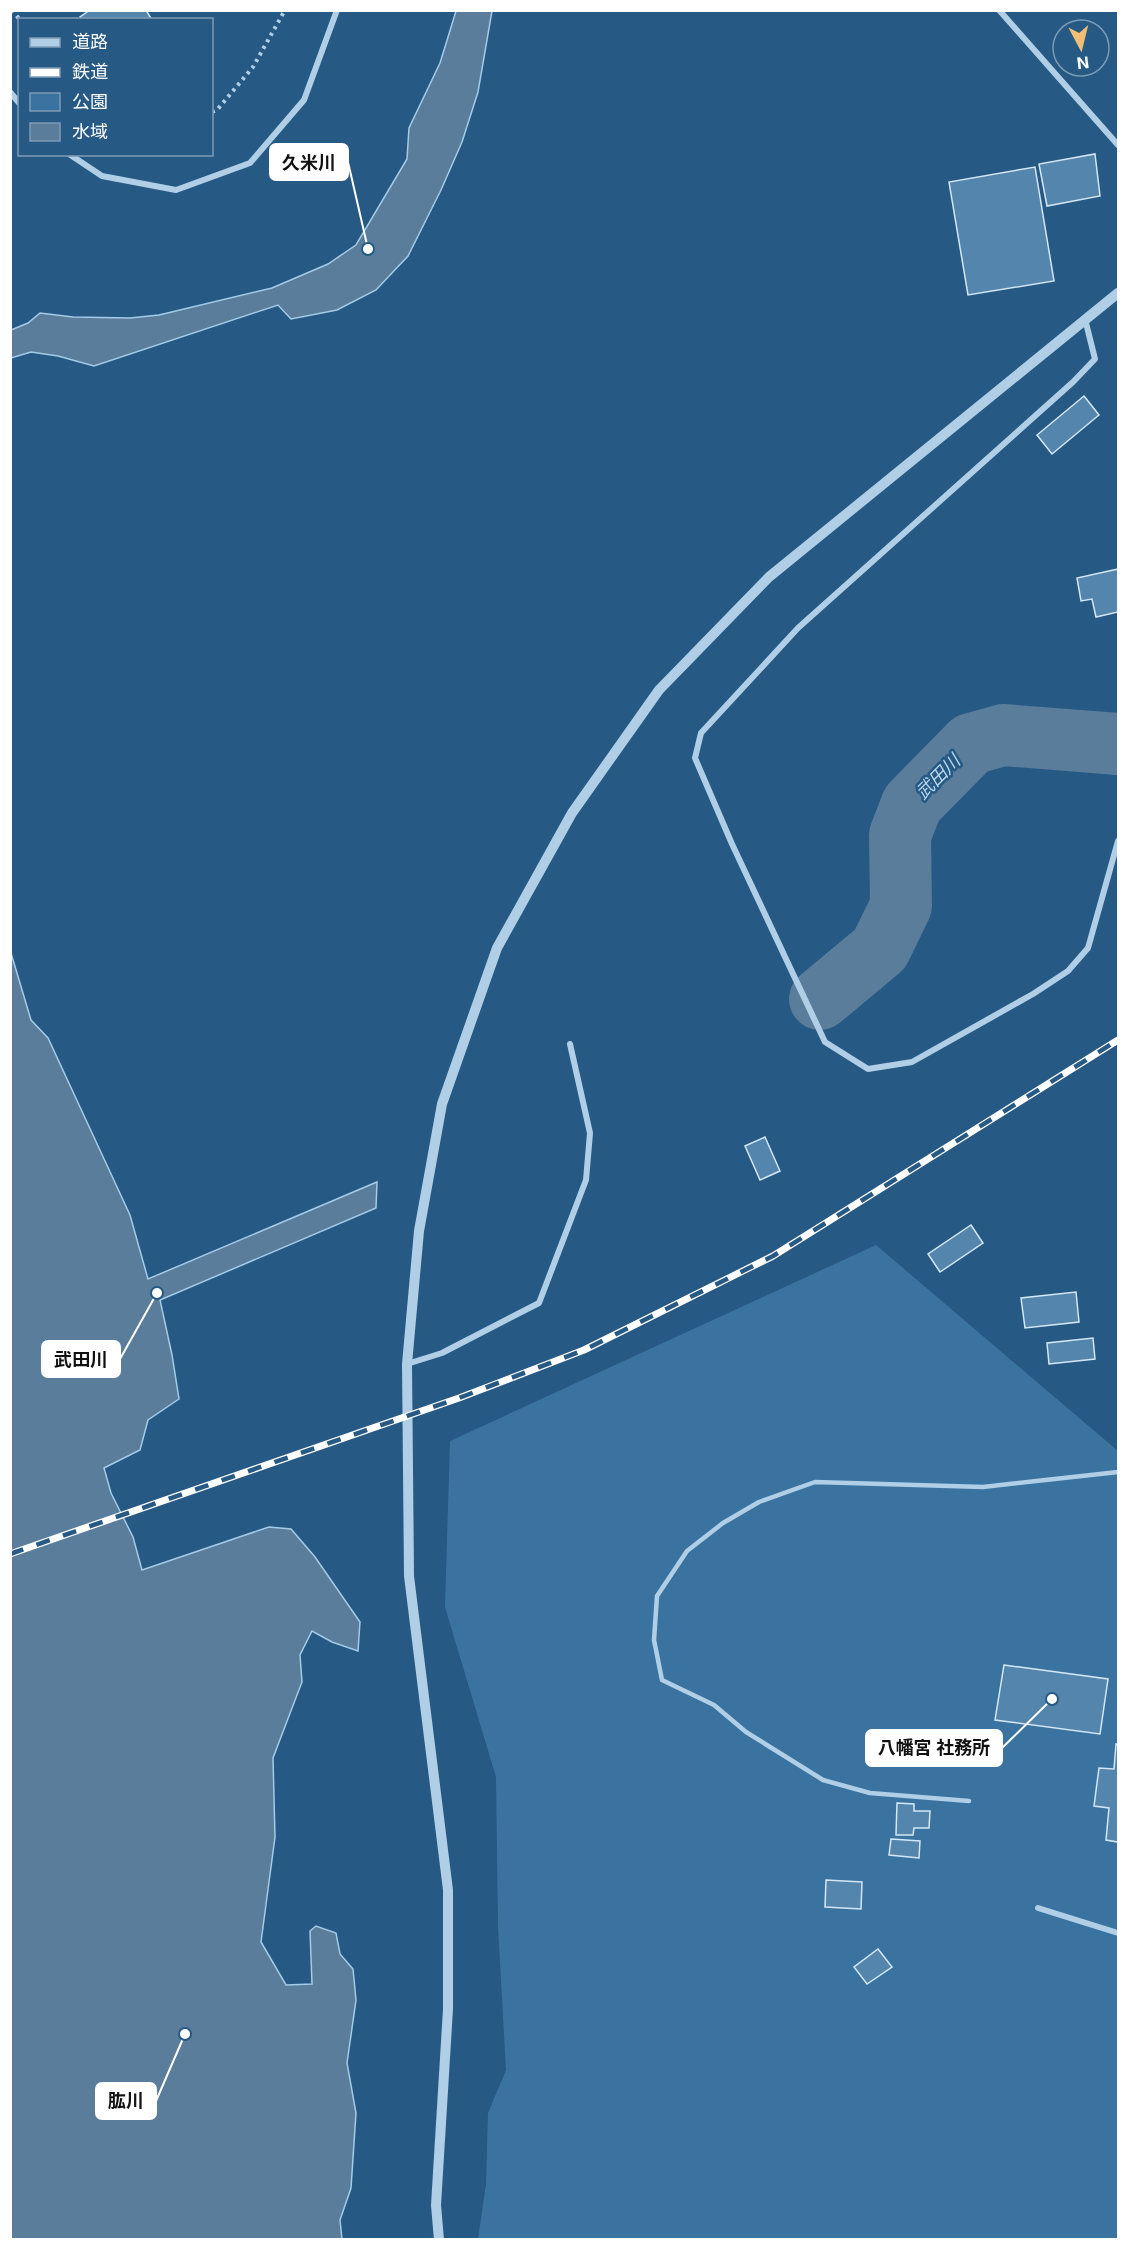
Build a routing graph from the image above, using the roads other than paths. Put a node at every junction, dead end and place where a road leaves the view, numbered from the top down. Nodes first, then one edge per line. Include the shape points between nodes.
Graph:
1 (337, 10) edge
2 (999, 10) edge
3 (1119, 145) edge
4 (72, 156) edge
5 (1119, 293) edge
6 (1085, 319) junction
7 (1119, 841) edge
8 (570, 1044) dead end
9 (407, 1364) junction
10 (1119, 1473) edge
11 (969, 1801) dead end
12 (1038, 1908) dead end
13 (1119, 1934) edge
14 (439, 2240) edge

1 - 4 street via 304,100 250,163 176,190 102,176
2 - 3 street
5 - 6 street
6 - 7 street via 1095,359 798,628 701,733 695,758 825,1042 868,1069 912,1062 1068,971 1088,948
6 - 9 street via 769,577 659,690 572,813 497,948 442,1104 419,1231
8 - 9 street via 590,1133 586,1180 539,1303 442,1353
9 - 14 street via 409,1576 447,1890 448,2009 436,2205
10 - 11 lane via 983,1487 815,1482 759,1502 723,1523 687,1551 657,1596 654,1640 662,1680 714,1705 746,1732 823,1780 870,1794
12 - 13 street

